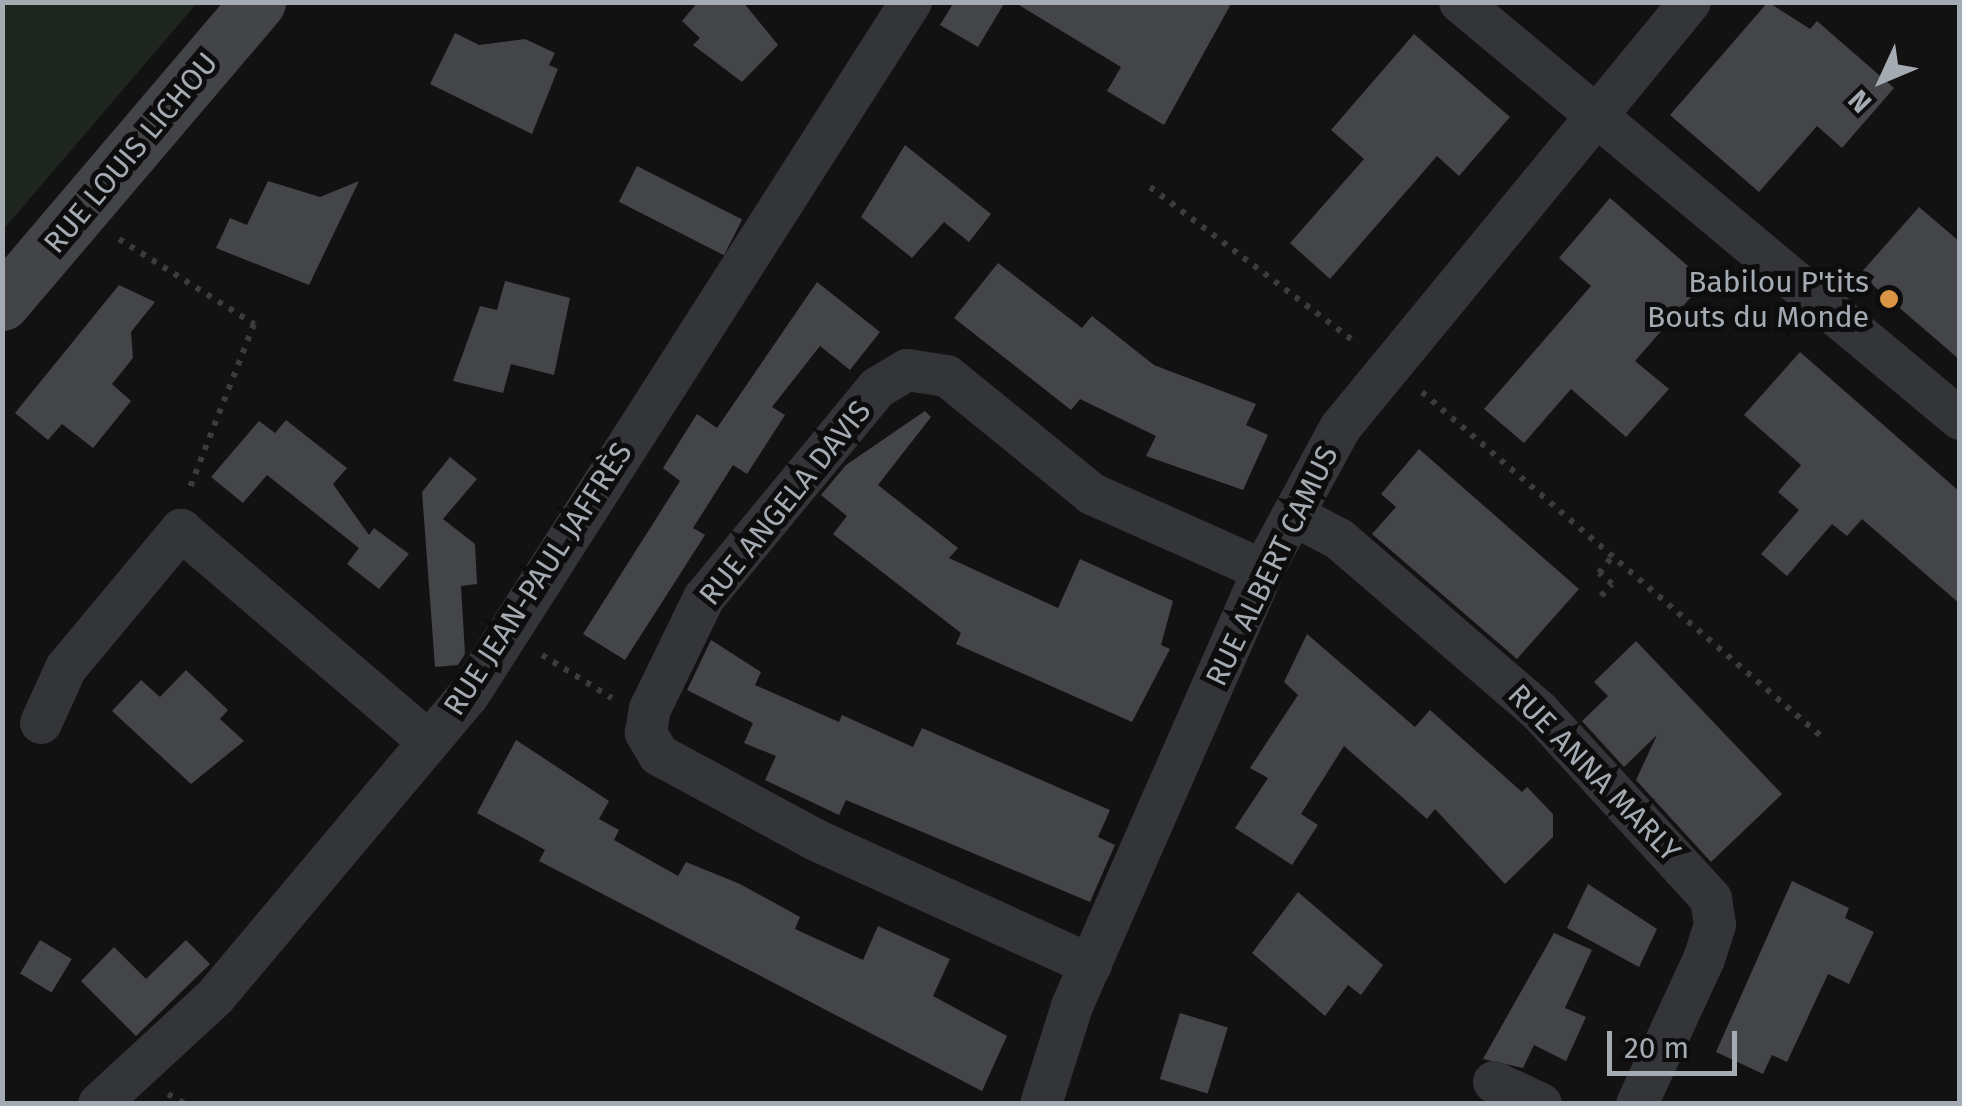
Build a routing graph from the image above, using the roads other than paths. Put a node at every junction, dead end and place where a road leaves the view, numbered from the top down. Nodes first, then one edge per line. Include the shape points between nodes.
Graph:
1 (258, 2) edge
2 (911, 2) edge
3 (1460, 2) edge
4 (1690, 2) edge
5 (1602, 117) junction
6 (2, 304) edge
7 (1960, 419) edge
8 (1297, 517) junction
9 (1263, 570) junction
10 (42, 723) dead end
11 (429, 742) junction
12 (1090, 965) junction
13 (1494, 1082) dead end
14 (99, 1104) edge
15 (1040, 1104) edge
16 (1541, 1104) edge
17 (1637, 1104) edge

1 - 6 main road, RUE LOUIS LICHOU
2 - 11 street, RUE JEAN-PAUL JAFFRÈS via 506,634
3 - 5 street
4 - 5 street, RUE ALBERT CAMUS
5 - 7 street
5 - 8 street, RUE ALBERT CAMUS via 1340,428
8 - 9 street, RUE ALBERT CAMUS
8 - 17 street, RUE ANNA MARLY via 1338,539 1538,710 1711,898 1715,925 1704,959
9 - 12 street, RUE ALBERT CAMUS
9 - 12 street, RUE ANGELA DAVIS via 1092,494 947,376 908,370 877,388 704,598 648,720 659,754 816,840
10 - 11 street via 66,668 181,530
11 - 14 street, RUE JEAN-PAUL JAFFRÈS via 215,997
12 - 15 street, RUE ALBERT CAMUS
13 - 16 street

